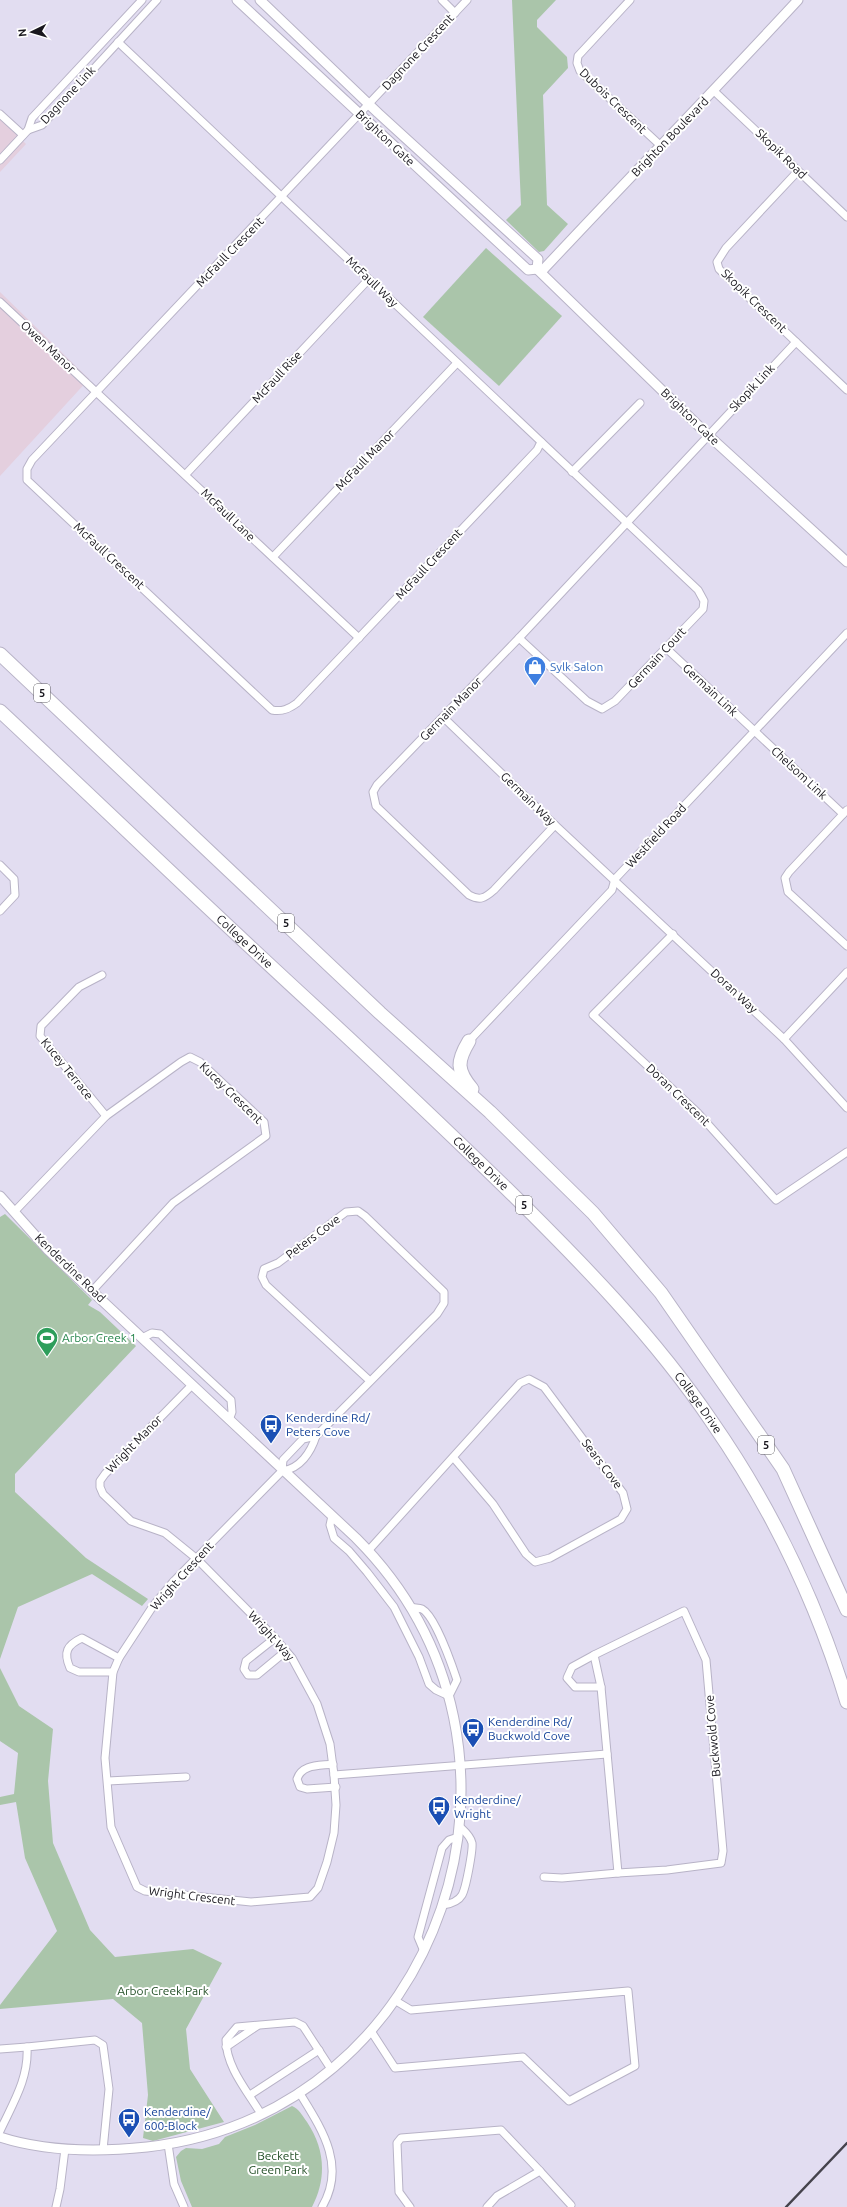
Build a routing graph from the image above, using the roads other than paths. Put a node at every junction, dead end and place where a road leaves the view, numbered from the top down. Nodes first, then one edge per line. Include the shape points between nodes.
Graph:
1 (142, 0) edge
2 (157, 0) edge
3 (236, 0) edge
4 (260, 0) edge
5 (442, 0) edge
6 (467, 0) edge
7 (630, 0) edge
8 (798, 0) edge
9 (455, 13) junction
10 (118, 42) junction
11 (714, 91) junction
12 (370, 105) junction
13 (0, 114) edge
14 (360, 115) junction
15 (26, 132) junction
16 (660, 145) junction
17 (0, 160) edge
18 (798, 171) junction
19 (282, 197) junction
20 (847, 217) edge
21 (539, 270) junction
22 (368, 280) junction
23 (0, 302) edge
24 (796, 342) junction
25 (457, 362) junction
26 (847, 390) edge
27 (97, 393) junction
28 (640, 403) dead end
29 (708, 435) junction
30 (541, 442) junction
31 (572, 472) junction
32 (186, 474) junction
33 (626, 523) junction
34 (273, 557) junction
35 (847, 562) edge
36 (847, 633) edge
37 (359, 638) junction
38 (519, 638) junction
39 (666, 648) junction
40 (0, 654) edge
41 (0, 710) edge
42 (443, 717) junction
43 (0, 718) edge
44 (755, 731) junction
45 (89, 794) junction
46 (845, 812) edge
47 (555, 825) junction
48 (0, 865) edge
49 (615, 879) junction
50 (0, 911) edge
51 (673, 934) junction
52 (847, 946) edge
53 (847, 972) edge
54 (102, 975) dead end
55 (784, 1038) junction
56 (469, 1041) joint
57 (847, 1108) edge
58 (490, 1112) junction
59 (106, 1116) junction
60 (847, 1152) edge
61 (0, 1196) edge
62 (14, 1212) junction
63 (93, 1290) junction
64 (142, 1338) junction
65 (370, 1381) junction
66 (192, 1385) junction
67 (229, 1420) junction
68 (316, 1436) junction
69 (454, 1457) junction
70 (282, 1471) junction
71 (332, 1516) junction
72 (368, 1551) junction
73 (196, 1559) junction
74 (410, 1607) junction
75 (847, 1610) edge
76 (275, 1638) junction
77 (286, 1651) junction
78 (594, 1655) junction
79 (120, 1658) junction
80 (113, 1672) junction
81 (601, 1687) junction
82 (449, 1696) junction
83 (847, 1702) edge
84 (607, 1754) junction
85 (333, 1764) junction
86 (460, 1764) junction
87 (334, 1775) junction
88 (186, 1777) dead end
89 (108, 1781) junction
90 (336, 1787) junction
91 (459, 1826) junction
92 (458, 1837) junction
93 (618, 1873) junction
94 (544, 1877) dead end
95 (443, 1905) junction
96 (423, 1951) junction
97 (396, 2002) junction
98 (371, 2031) junction
99 (27, 2047) junction
100 (0, 2049) edge
101 (319, 2050) junction
102 (331, 2068) junction
103 (299, 2092) junction
104 (250, 2095) junction
105 (261, 2114) junction
106 (0, 2131) edge
107 (0, 2137) edge
108 (168, 2144) junction
109 (64, 2148) junction
110 (103, 2150) junction
111 (540, 2172) junction
112 (571, 2205) dead end
113 (323, 2206) edge
114 (56, 2207) edge
115 (184, 2207) edge
116 (410, 2207) edge
117 (487, 2207) edge

1 - 15 street, Dagnone Link via 32,118
2 - 10 street, Dagnone Link
3 - 14 street, Brighton Gate
4 - 12 street, Brighton Gate
5 - 9 street
6 - 9 street, Dagnone Crescent
7 - 16 street, Dubois Crescent via 578,56 577,63 580,71
8 - 11 street, Brighton Boulevard
9 - 12 street, Dagnone Crescent
10 - 15 street, Dagnone Link via 42,125
10 - 19 street, McFaull Way
11 - 16 street, Brighton Boulevard
11 - 18 street, Skopik Road
12 - 14 street, Dagnone Crescent
12 - 21 street, Brighton Gate via 538,259
13 - 15 street
14 - 19 street, McFaull Crescent
14 - 21 street, Brighton Gate via 528,270
15 - 17 street
16 - 21 street, Brighton Boulevard
18 - 20 street, Skopik Road
18 - 24 street, Skopik Crescent via 726,248 717,262 719,269
19 - 22 street, McFaull Way
19 - 27 street, McFaull Crescent
21 - 29 street, Brighton Gate
22 - 25 street, McFaull Way
22 - 32 street, McFaull Rise
23 - 27 street, Owen Manor
24 - 26 street, Skopik Crescent
24 - 29 street, Skopik Link
25 - 30 street, McFaull Way
25 - 34 street, McFaull Manor
27 - 32 street, McFaull Lane
27 - 37 street, McFaull Crescent via 32,460 27,469 27,480 272,710 291,708
28 - 31 street
29 - 33 street, Germain Manor
29 - 35 street, Brighton Gate
30 - 31 street, McFaull Way
30 - 37 street, McFaull Crescent
31 - 33 street, McFaull Way
32 - 34 street, McFaull Lane
33 - 38 street, Germain Manor
33 - 39 street, Germain Court via 698,590 704,600 703,609
34 - 37 street, McFaull Lane
36 - 44 street, Westfield Road
38 - 39 street, Germain Court via 587,701 602,710 615,701
38 - 42 street, Germain Manor
39 - 44 street, Germain Link
40 - 58 highway, 5 via 380,1013
41 - 45 highway, College Drive / 5
42 - 47 street, Germain Way
42 - 47 street, Germain Manor via 377,785 373,792 376,806 476,899 482,899 494,890
43 - 45 highway
44 - 46 street, Chelsom Link
44 - 49 street, Westfield Road
45 - 83 highway, College Drive / 5 via 448,1131 546,1227 597,1279 668,1363 712,1422 786,1546 814,1611
46 - 52 street via 785,878 788,892
47 - 49 street, Germain Way
48 - 50 street via 14,879 15,895
49 - 51 street, Doran Way
49 - 56 street, Westfield Road via 612,890
51 - 55 street, Doran Way
51 - 60 street, Doran Crescent via 593,1015 697,1112 776,1200
53 - 55 street
54 - 59 street, Kucey Terrace via 79,987 41,1026 40,1036
55 - 57 street, Doran Way
56 - 58 highway via 460,1059 460,1070 464,1080
58 - 75 highway, 5 via 593,1213 661,1293 783,1469
59 - 62 street, Kucey Crescent
59 - 63 street, Kucey Crescent via 190,1057 200,1062 264,1122 266,1136 173,1203
61 - 62 street, Kenderdine Road
62 - 63 street, Kenderdine Road via 48,1250
63 - 64 street, Kenderdine Road
64 - 66 street, Kenderdine Road
64 - 67 street via 152,1333 160,1334 231,1400 232,1412
65 - 65 street, Peters Cove via 437,1314 444,1304 444,1292 366,1216 358,1212 346,1212 278,1263 264,1269 262,1278 266,1285
65 - 68 street, Peters Cove
66 - 67 street, Kenderdine Road
66 - 73 street, Wright Manor via 105,1474 100,1481 100,1487 103,1494 131,1521 165,1533
67 - 70 street, Kenderdine Road
68 - 70 street, Peters Cove via 312,1448 295,1467
68 - 70 street, Peters Cove via 303,1439 283,1460
69 - 69 street, Sears Cove via 520,1383 529,1379 544,1386 623,1493 627,1509 621,1519 550,1558 534,1562 493,1504
69 - 72 street, Sears Cove
70 - 71 street, Kenderdine Road
70 - 73 street, Wright Crescent
71 - 72 street, Kenderdine Road
71 - 82 street via 330,1525 334,1538 367,1572 394,1607 419,1657 429,1684
72 - 74 street, Kenderdine Road via 391,1578
73 - 76 street, Wright Way
73 - 79 street, Wright Crescent via 153,1606
74 - 82 street, Kenderdine Road via 437,1661
74 - 82 street, Kenderdine Road via 426,1612 439,1633 456,1680
76 - 77 street, Wright Way
76 - 77 street via 246,1661 244,1669 248,1675 257,1675
77 - 85 street, Wright Way via 304,1678 316,1704 330,1744
78 - 81 street
78 - 81 street, Buckwold Cove via 572,1667 567,1678 575,1687
78 - 93 street, Buckwold Cove via 684,1611 706,1660 723,1851 721,1863
79 - 80 street, Wright Crescent
79 - 80 street via 82,1638 72,1642 67,1648 66,1658 70,1668 79,1672
80 - 89 street, Wright Crescent via 106,1758
81 - 84 street
82 - 86 street, Kenderdine Road
84 - 86 street
84 - 93 street
85 - 87 street, Wright Way
85 - 90 street via 306,1768 300,1772 297,1779 300,1787 307,1789
86 - 87 street
86 - 91 street, Kenderdine Road
87 - 90 street, Wright Crescent
88 - 89 street
89 - 90 street, Wright Crescent via 111,1827 137,1887 145,1891 251,1902 305,1898 316,1892 334,1833
91 - 92 street, Kenderdine Road
91 - 95 street via 469,1836 472,1845 468,1869 462,1895 454,1903
92 - 95 street, Kenderdine Road
92 - 96 street via 449,1840 442,1848 418,1937
93 - 94 street, Buckwold Cove
95 - 96 street, Kenderdine Road
96 - 97 street, Kenderdine Road
97 - 98 street, Kenderdine Road
97 - 98 street via 410,2010 628,1991 635,2066 569,2101 523,2057 395,2068
98 - 102 street, Kenderdine Road
99 - 100 street
99 - 106 street via 28,2063 24,2079
99 - 110 street via 95,2040 103,2045 109,2089
101 - 102 street
101 - 104 street
101 - 104 street via 303,2026 295,2022 237,2027 226,2040 226,2047 232,2067
102 - 103 street, Kenderdine Road
103 - 105 street, Kenderdine Road
103 - 113 street via 323,2131 330,2151 331,2175
104 - 105 street
105 - 108 street, Kenderdine Road via 208,2135
107 - 109 street, Kenderdine Road via 28,2145
108 - 110 street, Kenderdine Road
108 - 115 street via 174,2184
109 - 110 street, Kenderdine Road
109 - 114 street
111 - 112 street
111 - 116 street via 501,2130 401,2138 398,2143 399,2192
111 - 117 street via 497,2196

